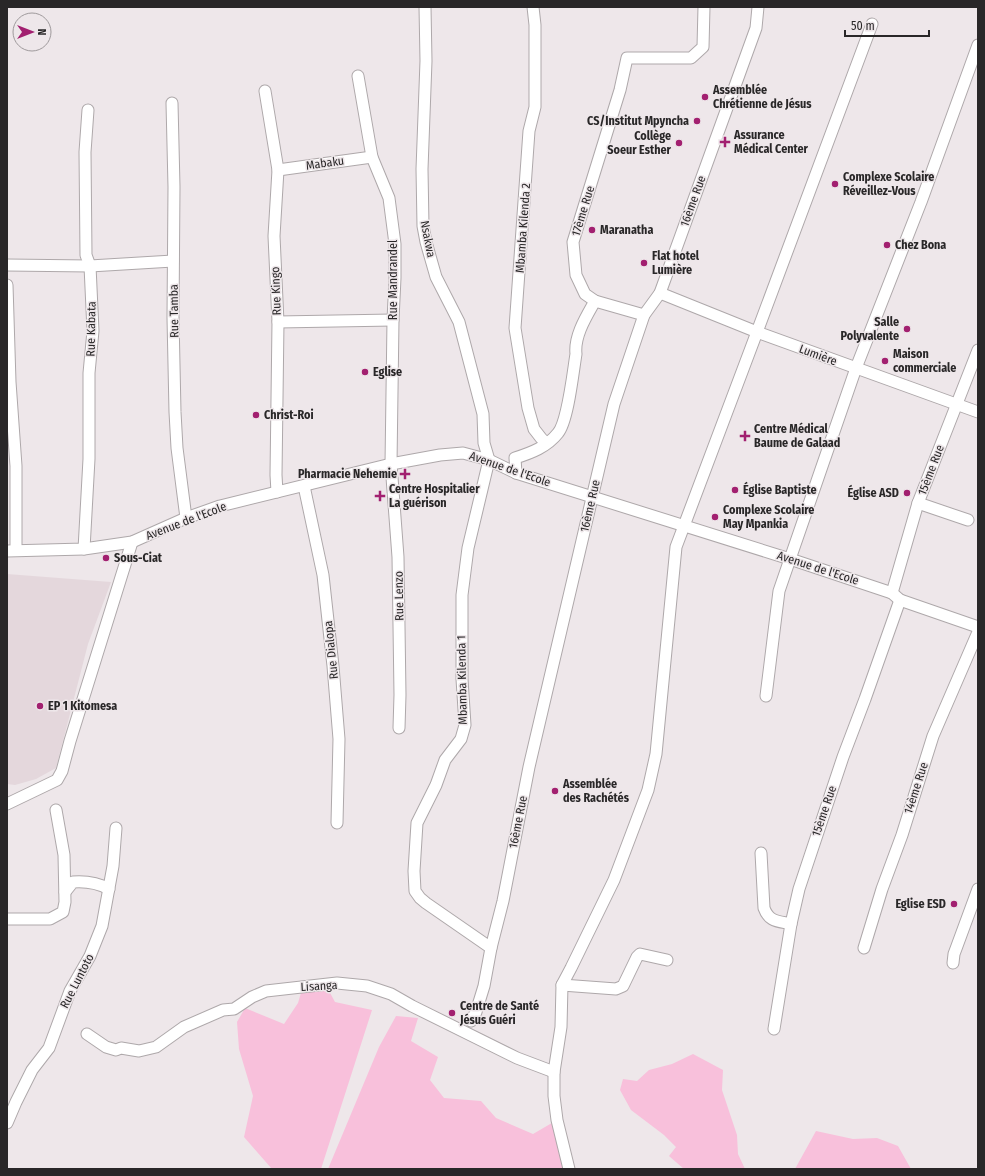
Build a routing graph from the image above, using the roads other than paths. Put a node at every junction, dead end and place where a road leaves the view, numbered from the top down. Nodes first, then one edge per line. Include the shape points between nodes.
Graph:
1 (425, 7) edge
2 (534, 7) edge
3 (704, 7) edge
4 (758, 7) edge
5 (872, 24) dead end
6 (978, 44) edge
7 (358, 76) dead end
8 (265, 91) dead end
9 (172, 103) dead end
10 (88, 110) dead end
11 (372, 157) junction
12 (278, 170) junction
13 (173, 261) junction
14 (7, 265) edge
15 (90, 266) junction
16 (7, 285) edge
17 (660, 293) junction
18 (595, 301) junction
19 (644, 315) junction
20 (393, 320) junction
21 (278, 322) junction
22 (757, 332) junction
23 (978, 350) edge
24 (856, 368) junction
25 (956, 404) junction
26 (978, 412) edge
27 (546, 443) junction
28 (489, 460) junction
29 (391, 464) junction
30 (516, 473) junction
31 (311, 484) junction
32 (277, 492) junction
33 (592, 497) junction
34 (918, 503) junction
35 (186, 518) junction
36 (968, 520) dead end
37 (683, 525) junction
38 (132, 542) junction
39 (84, 549) junction
40 (11, 550) edge
41 (790, 559) junction
42 (896, 597) junction
43 (978, 627) edge
44 (978, 632) edge
45 (766, 696) dead end
46 (399, 728) dead end
47 (7, 804) edge
48 (56, 810) dead end
49 (337, 823) dead end
50 (116, 828) dead end
51 (760, 853) dead end
52 (109, 889) junction
53 (978, 889) edge
54 (65, 892) junction
55 (7, 919) edge
56 (791, 924) junction
57 (491, 948) junction
58 (864, 948) dead end
59 (667, 960) dead end
60 (953, 963) dead end
61 (562, 985) junction
62 (471, 1021) dead end
63 (774, 1029) dead end
64 (87, 1034) dead end
65 (554, 1072) junction
66 (7, 1123) edge
67 (569, 1169) edge

1 - 28 street, Nsakwa via 423,226 436,277 459,322 483,414 484,443
2 - 27 street, Mbamba Kilenda 2 via 535,107 529,131 515,328 528,408 534,429
3 - 18 street, 17ème Rue via 703,47 691,58 627,58 620,90 573,242 576,275 585,294
4 - 17 street, 16ème Rue via 756,28
5 - 22 street
6 - 24 street via 921,202
7 - 11 street, Rue Mandrandel
8 - 12 street, Rue Kingo
9 - 13 street, Rue Tamba
10 - 15 street, Rue Kabata via 85,152 86,255
11 - 12 street, Mabaku
11 - 20 street, Rue Mandrandel via 389,198 395,244
12 - 21 street, Rue Kingo via 274,236
13 - 15 street
13 - 35 street, Rue Tamba via 176,441
14 - 15 street
15 - 39 street, Rue Kabata via 93,331 89,373 89,459
16 - 40 street via 16,466
17 - 19 street, 16ème Rue
17 - 22 street, Lumière
18 - 19 street
18 - 27 street via 585,318 575,345 576,354 565,420 558,433
19 - 33 street, 16ème Rue via 614,404
20 - 21 street
20 - 29 street, Rue Mandrandel
21 - 32 street, Rue Kingo
22 - 24 street, Lumière
22 - 37 street
23 - 25 street, 15ème Rue
24 - 25 street, Lumière
24 - 41 street
25 - 26 street, Lumière
25 - 34 street, 15ème Rue
27 - 30 street via 515,458
28 - 29 street, Avenue de l'Ecole via 463,453
28 - 30 street, Avenue de l'Ecole
28 - 57 street, Mbamba Kilenda 1 via 468,548 462,595 465,725 461,739 444,760 436,785 417,823 414,871 415,891 420,898
29 - 31 street, Avenue de l'Ecole
29 - 46 street, Rue Lenzo via 398,557
30 - 33 street, Avenue de l'Ecole
31 - 32 street, Avenue de l'Ecole
31 - 49 street, Rue Dialopa via 304,486 323,575 339,739
32 - 35 street, Avenue de l'Ecole via 220,506
33 - 37 street, Avenue de l'Ecole
33 - 57 street, 16ème Rue via 529,767 503,901
34 - 36 street
34 - 42 street, 15ème Rue
35 - 38 street, Avenue de l'Ecole
37 - 41 street, Avenue de l'Ecole
37 - 61 street via 676,547 656,754 648,790 614,880
38 - 39 street, Avenue de l'Ecole
38 - 47 street via 62,771 57,780
39 - 40 street, Avenue de l'Ecole
41 - 42 street, Avenue de l'Ecole
41 - 45 street via 779,591
42 - 43 street, Avenue de l'Ecole
42 - 56 street, 15ème Rue via 865,699 806,863
44 - 58 street, 14ème Rue via 933,736
48 - 54 street via 63,850
50 - 52 street, Rue Luntoto
51 - 56 street via 766,915 771,919
52 - 54 street via 100,884 73,882
52 - 66 street, Rue Luntoto via 102,926 90,956 70,991 49,1048 32,1070
53 - 60 street via 956,946
54 - 55 street via 63,912 50,919
56 - 63 street, 15ème Rue
57 - 62 street, 16ème Rue via 484,986
59 - 61 street via 640,954 623,986 616,989
61 - 65 street via 561,1027
64 - 65 street, Lisanga via 106,1047 139,1051 156,1047 184,1027 223,1010 234,1009 266,991 337,983 367,986 391,994 517,1058
65 - 67 street via 557,1120

